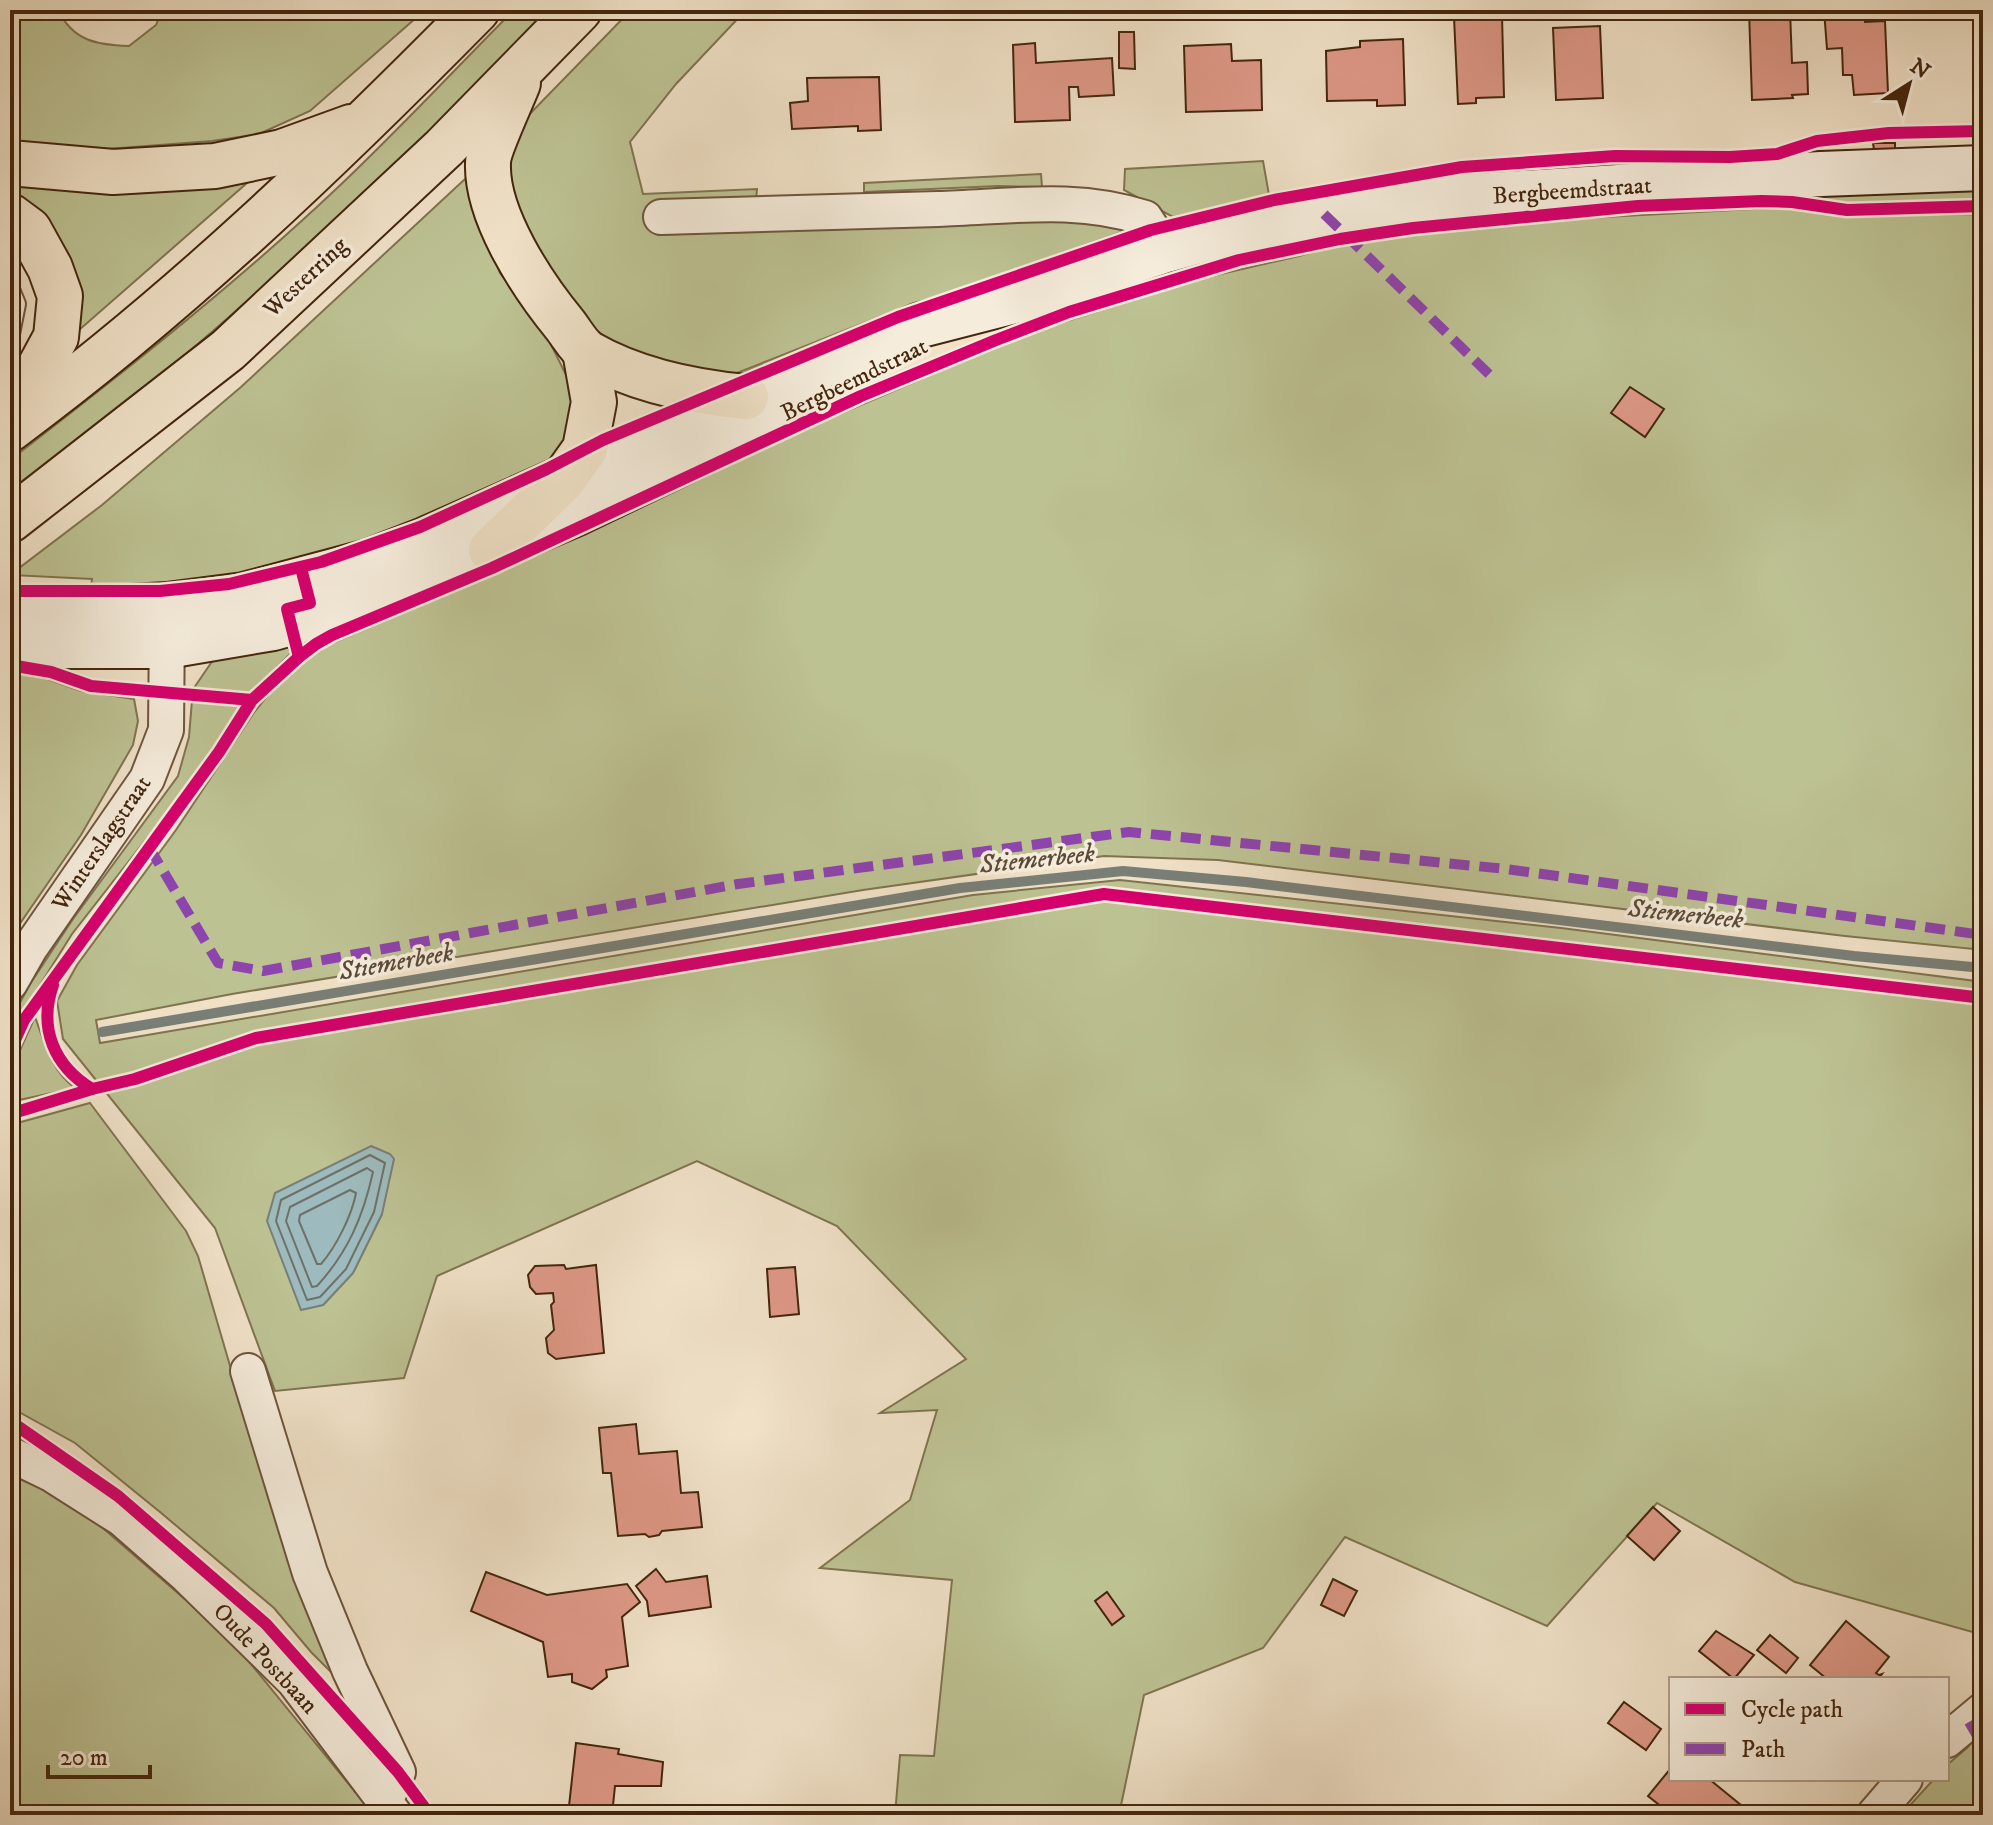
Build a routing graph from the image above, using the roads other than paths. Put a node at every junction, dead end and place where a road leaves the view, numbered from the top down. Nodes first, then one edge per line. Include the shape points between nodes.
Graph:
1 (477, 10) edge
2 (579, 10) edge
3 (526, 65) junction
4 (368, 120) junction
5 (10, 163) edge
6 (1983, 168) edge
7 (10, 216) edge
8 (661, 217) dead end
9 (1166, 250) junction
10 (10, 287) edge
11 (1018, 300) junction
12 (10, 339) edge
13 (585, 351) junction
14 (746, 397) junction
15 (10, 422) edge
16 (10, 429) edge
17 (563, 480) junction
18 (10, 520) edge
19 (491, 550) junction
20 (10, 622) edge
21 (167, 626) junction
22 (10, 634) edge
23 (10, 983) edge
24 (248, 1371) dead end
25 (10, 1454) edge
26 (1983, 1710) edge
27 (1949, 1738) edge
28 (1903, 1781) edge
29 (390, 1808) edge
30 (1874, 1815) edge

1 - 4 highway
2 - 3 highway, Westerring
3 - 13 highway via 487,161 493,198 512,247
3 - 18 highway, Westerring via 228,350
4 - 5 highway via 282,152 215,166 113,172
4 - 16 highway via 119,345
6 - 9 street, Bergbeemdstraat via 1461,197 1324,214
7 - 15 highway via 29,230 60,296 56,337
8 - 9 street via 1049,202 1145,218
9 - 11 street, Bergbeemdstraat
10 - 12 lane via 17,304
11 - 14 street, Bergbeemdstraat via 921,325
11 - 19 street, Bergbeemdstraat
13 - 14 highway via 639,376
13 - 17 highway via 594,402 585,449
14 - 17 street, Bergbeemdstraat
17 - 19 highway
17 - 21 street, Bergbeemdstraat via 368,562 244,595
19 - 21 street, Bergbeemdstraat via 273,628
20 - 21 street, Bergbeemdstraat via 36,612
21 - 22 street, Bergbeemdstraat via 30,646
21 - 23 street, Winterslagstraat via 166,730 147,779
24 - 29 street, Oude Postbaan via 310,1573 398,1772
25 - 29 street, Oude Postbaan via 122,1519 187,1576 294,1681
26 - 27 street
28 - 30 street

